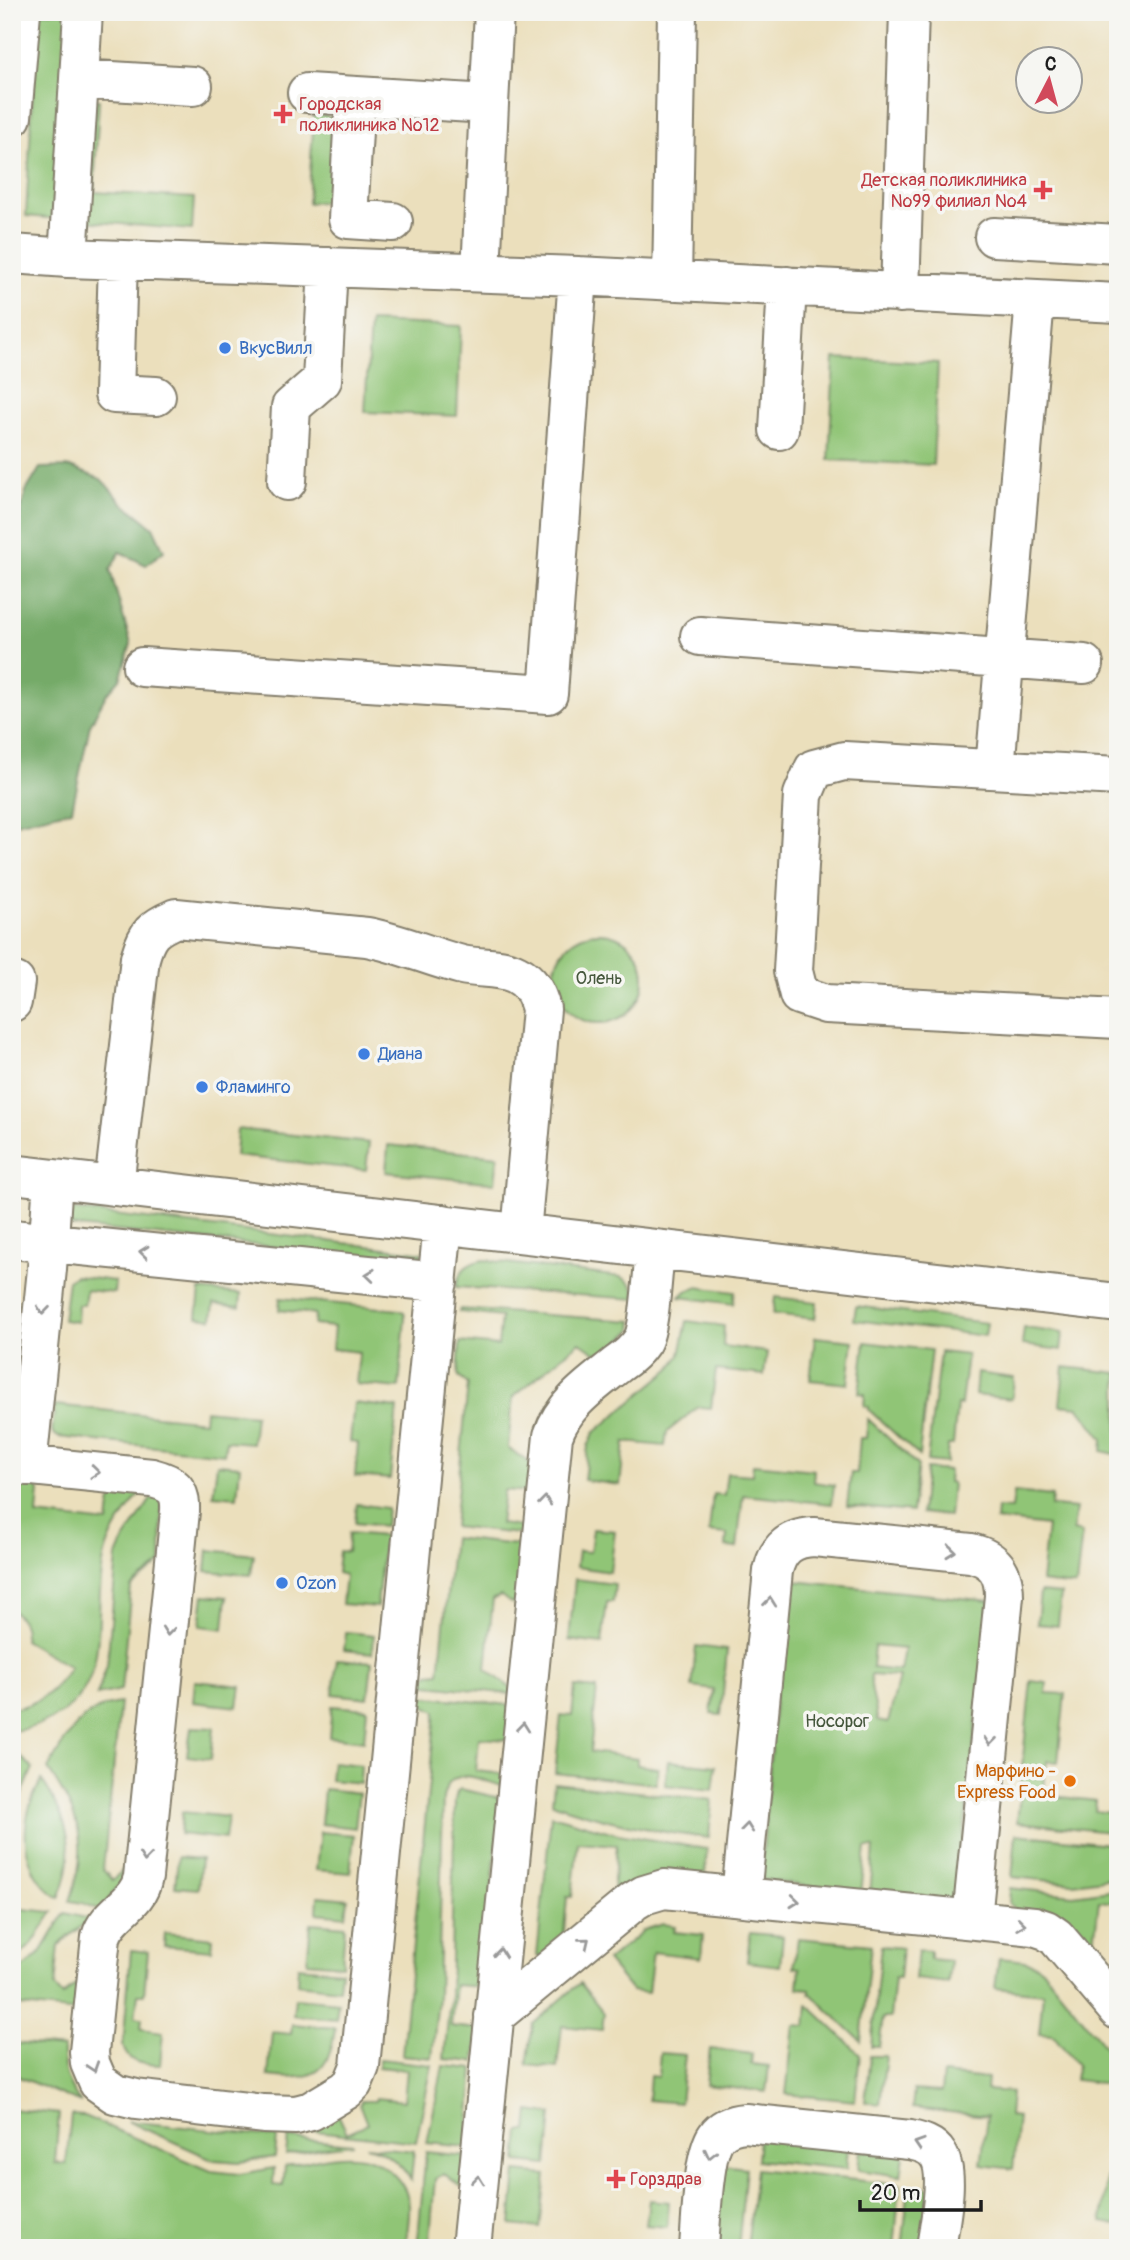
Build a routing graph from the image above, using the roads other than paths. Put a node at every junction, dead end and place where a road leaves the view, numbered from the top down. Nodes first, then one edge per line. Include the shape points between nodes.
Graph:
1 (21, 12) edge
2 (83, 12) edge
3 (494, 12) edge
4 (677, 12) edge
5 (909, 12) edge
6 (79, 79) junction
7 (193, 86) dead end
8 (307, 93) dead end
9 (355, 96) junction
10 (489, 104) junction
11 (12, 117) edge
12 (393, 222) dead end
13 (994, 237) dead end
14 (1118, 244) edge
15 (12, 254) edge
16 (68, 258) junction
17 (118, 260) junction
18 (328, 267) junction
19 (481, 272) junction
20 (578, 276) junction
21 (672, 281) junction
22 (788, 286) junction
23 (900, 293) junction
24 (1035, 300) junction
25 (1118, 303) edge
26 (156, 396) dead end
27 (779, 430) dead end
28 (287, 481) dead end
29 (700, 636) dead end
30 (1006, 658) junction
31 (1084, 664) dead end
32 (142, 667) dead end
33 (995, 769) junction
34 (1118, 776) edge
35 (1118, 1019) edge
36 (12, 1174) edge
37 (53, 1179) junction
38 (114, 1186) junction
39 (443, 1224) junction
40 (521, 1233) junction
41 (30, 1241) edge
42 (655, 1249) junction
43 (438, 1282) junction
44 (1118, 1303) edge
45 (20, 1465) edge
46 (741, 1896) junction
47 (972, 1919) junction
48 (1118, 2010) edge
49 (494, 2016) junction
50 (471, 2248) edge
51 (699, 2248) edge
52 (936, 2248) edge

1 - 11 lane
2 - 6 lane
3 - 10 lane
4 - 21 lane
5 - 23 lane
6 - 7 lane
6 - 16 lane
8 - 9 lane
9 - 10 lane
9 - 12 lane via 348,219
10 - 19 lane
13 - 14 lane
15 - 16 lane
16 - 17 lane
17 - 18 lane
17 - 26 lane via 114,394
18 - 19 lane
18 - 28 lane via 322,380 291,407
19 - 20 lane
20 - 21 lane
20 - 32 lane via 548,694
21 - 22 lane
22 - 23 lane
22 - 27 lane
23 - 24 lane
24 - 25 lane
24 - 30 lane
29 - 30 lane
30 - 31 lane
30 - 33 lane
33 - 34 lane
33 - 35 lane via 844,761 814,769 803,795 793,971 799,995 826,1004
36 - 37 lane
37 - 38 lane
37 - 41 lane
38 - 39 lane
38 - 40 lane via 140,958 152,932 176,918 367,937 396,942 446,961 516,973 537,994 541,1009
39 - 40 lane
39 - 43 lane
40 - 42 lane
43 -> 41 lane
41 -> 45 lane
42 - 44 lane
49 -> 42 lane via 553,1436 567,1409 642,1341
45 -> 43 lane via 164,1481 174,1487 180,1504 143,1877 137,1895 107,1924 99,1942 89,2042 93,2073 106,2089 136,2099 264,2114 311,2111 353,2084 360,2066
46 -> 47 lane
46 -> 47 lane via 773,1571 786,1545 814,1537 971,1553 991,1561 1000,1571 1004,1596
49 -> 46 lane via 644,1895 670,1889
47 -> 48 lane via 1028,1924 1052,1933
50 -> 49 lane
52 -> 51 lane via 944,2174 932,2148 910,2140 745,2123 722,2130 712,2143

